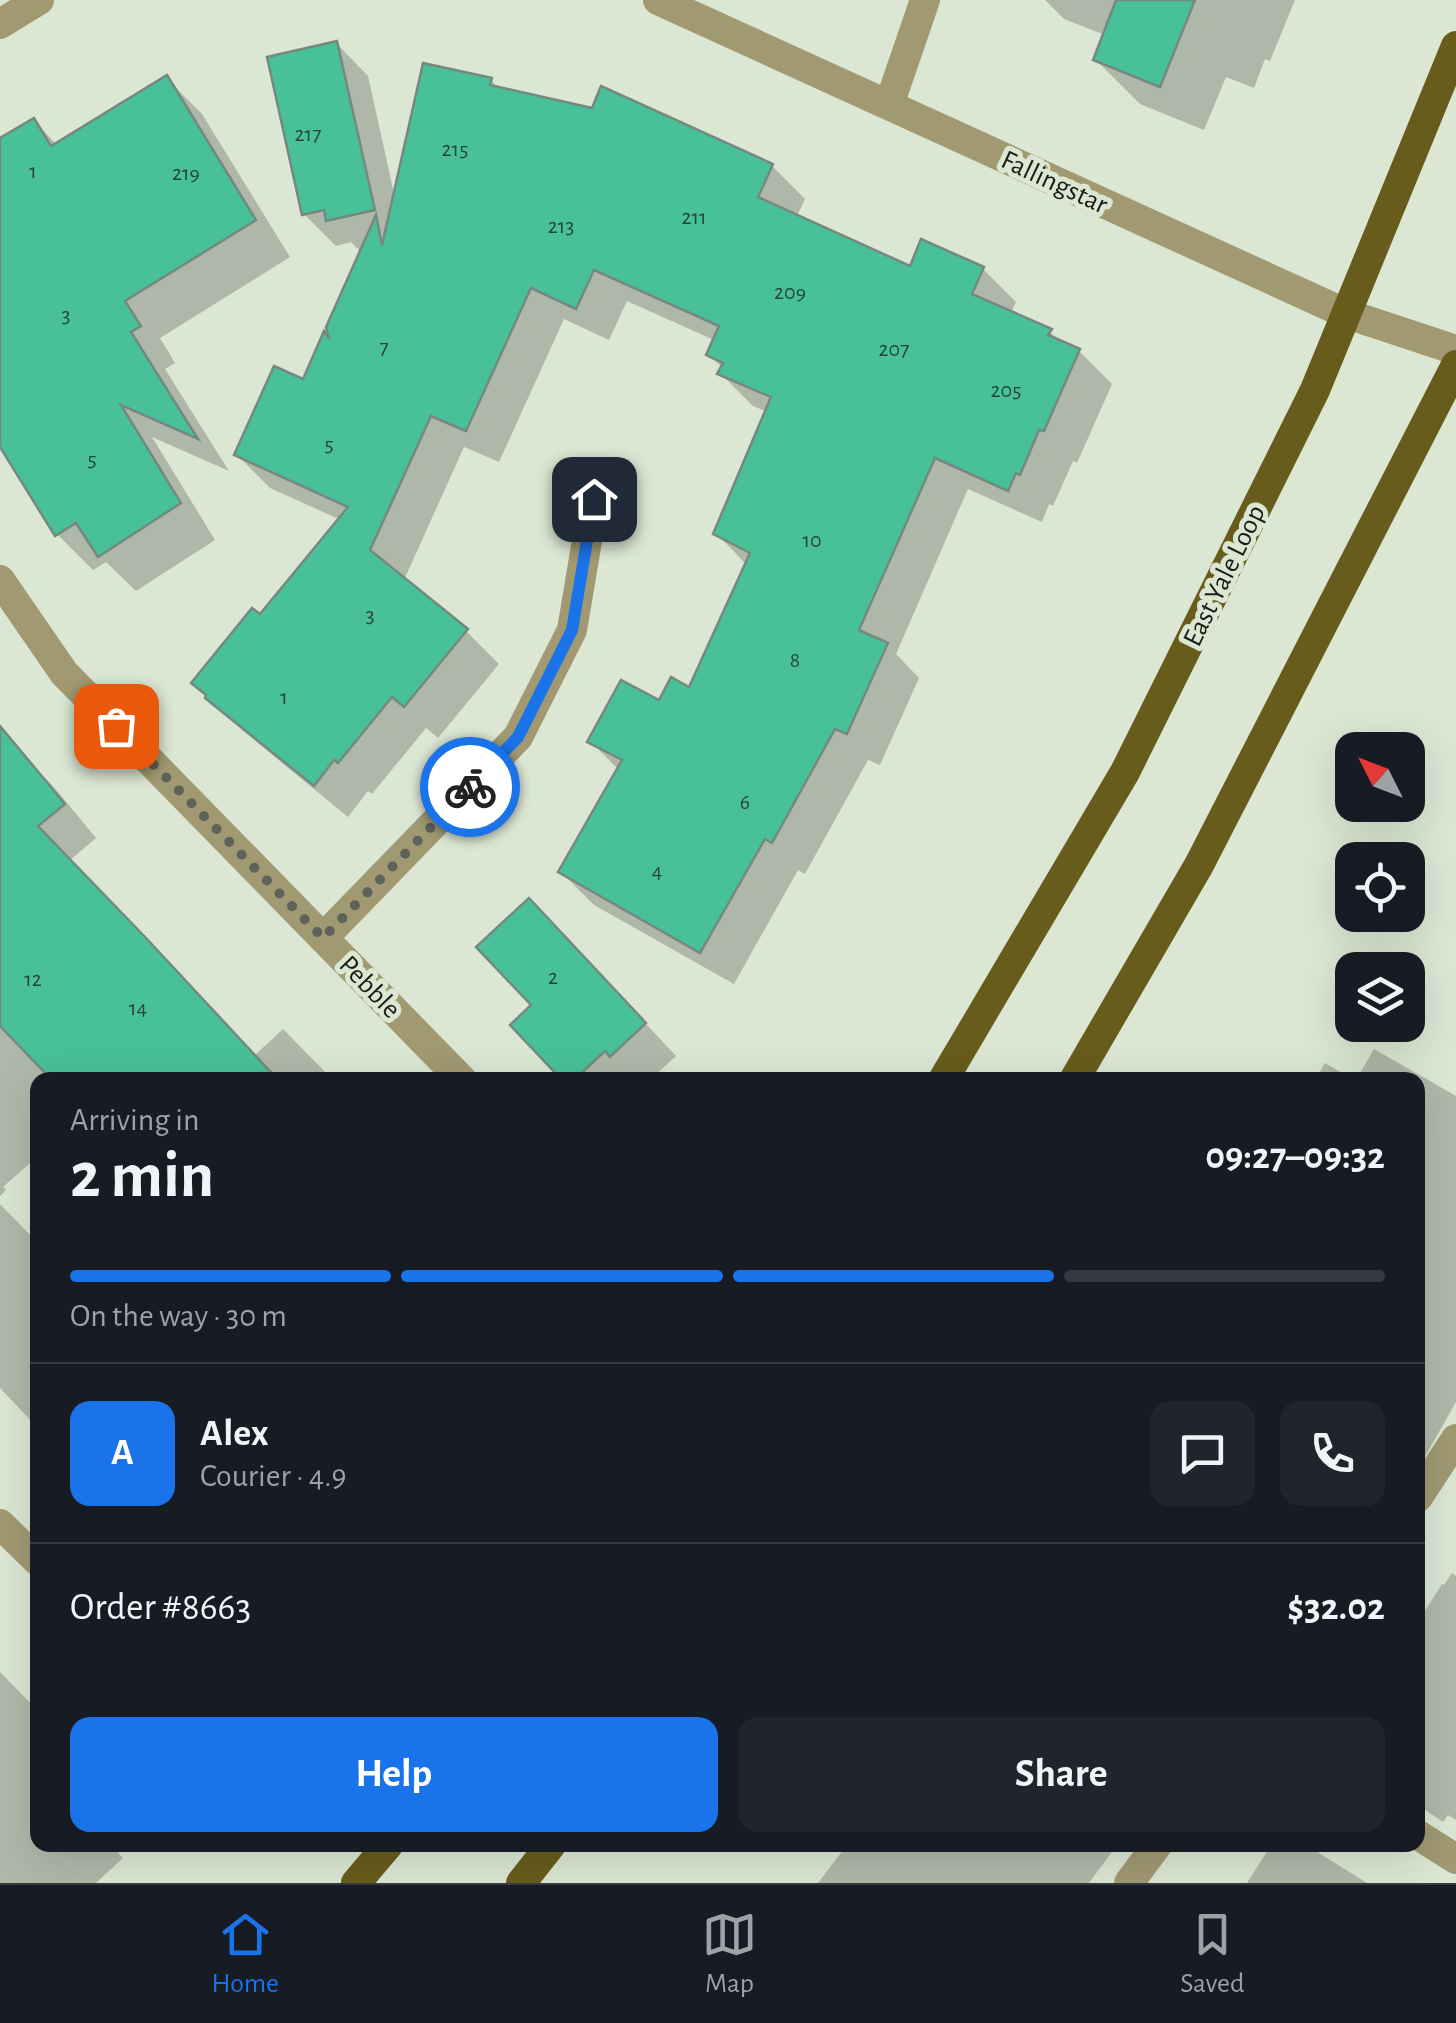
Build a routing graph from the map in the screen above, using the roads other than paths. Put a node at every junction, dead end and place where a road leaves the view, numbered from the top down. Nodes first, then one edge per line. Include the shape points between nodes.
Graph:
1 (40, 0) edge
2 (658, 0) edge
3 (925, 0) edge
4 (0, 24) edge
5 (1456, 46) edge
6 (889, 105) junction
7 (1347, 314) junction
8 (1456, 350) edge
9 (1456, 365) edge
10 (594, 499) dead end
11 (0, 580) edge
12 (323, 938) junction
13 (454, 1072) edge
14 (948, 1072) edge
15 (1079, 1072) edge
16 (1456, 1440) edge
17 (1425, 1486) edge
18 (0, 1524) edge
19 (30, 1553) edge
20 (1425, 1840) edge
21 (382, 1852) edge
22 (545, 1852) edge
23 (1152, 1852) edge
24 (1456, 1859) edge
25 (356, 1883) edge
26 (521, 1883) edge
27 (1129, 1883) edge

1 - 4 street
2 - 6 street, Fallingstar
3 - 6 street
5 - 7 main road, East Yale Loop
6 - 7 street, Fallingstar
7 - 8 street, Fallingstar
7 - 14 main road, East Yale Loop via 1125,772
9 - 15 main road via 1199,866
10 - 12 street via 572,630 518,737
11 - 12 street, Pebble via 64,673
12 - 13 street, Pebble
16 - 17 street
18 - 19 street
20 - 24 street
21 - 25 main road
22 - 26 main road
23 - 27 street

